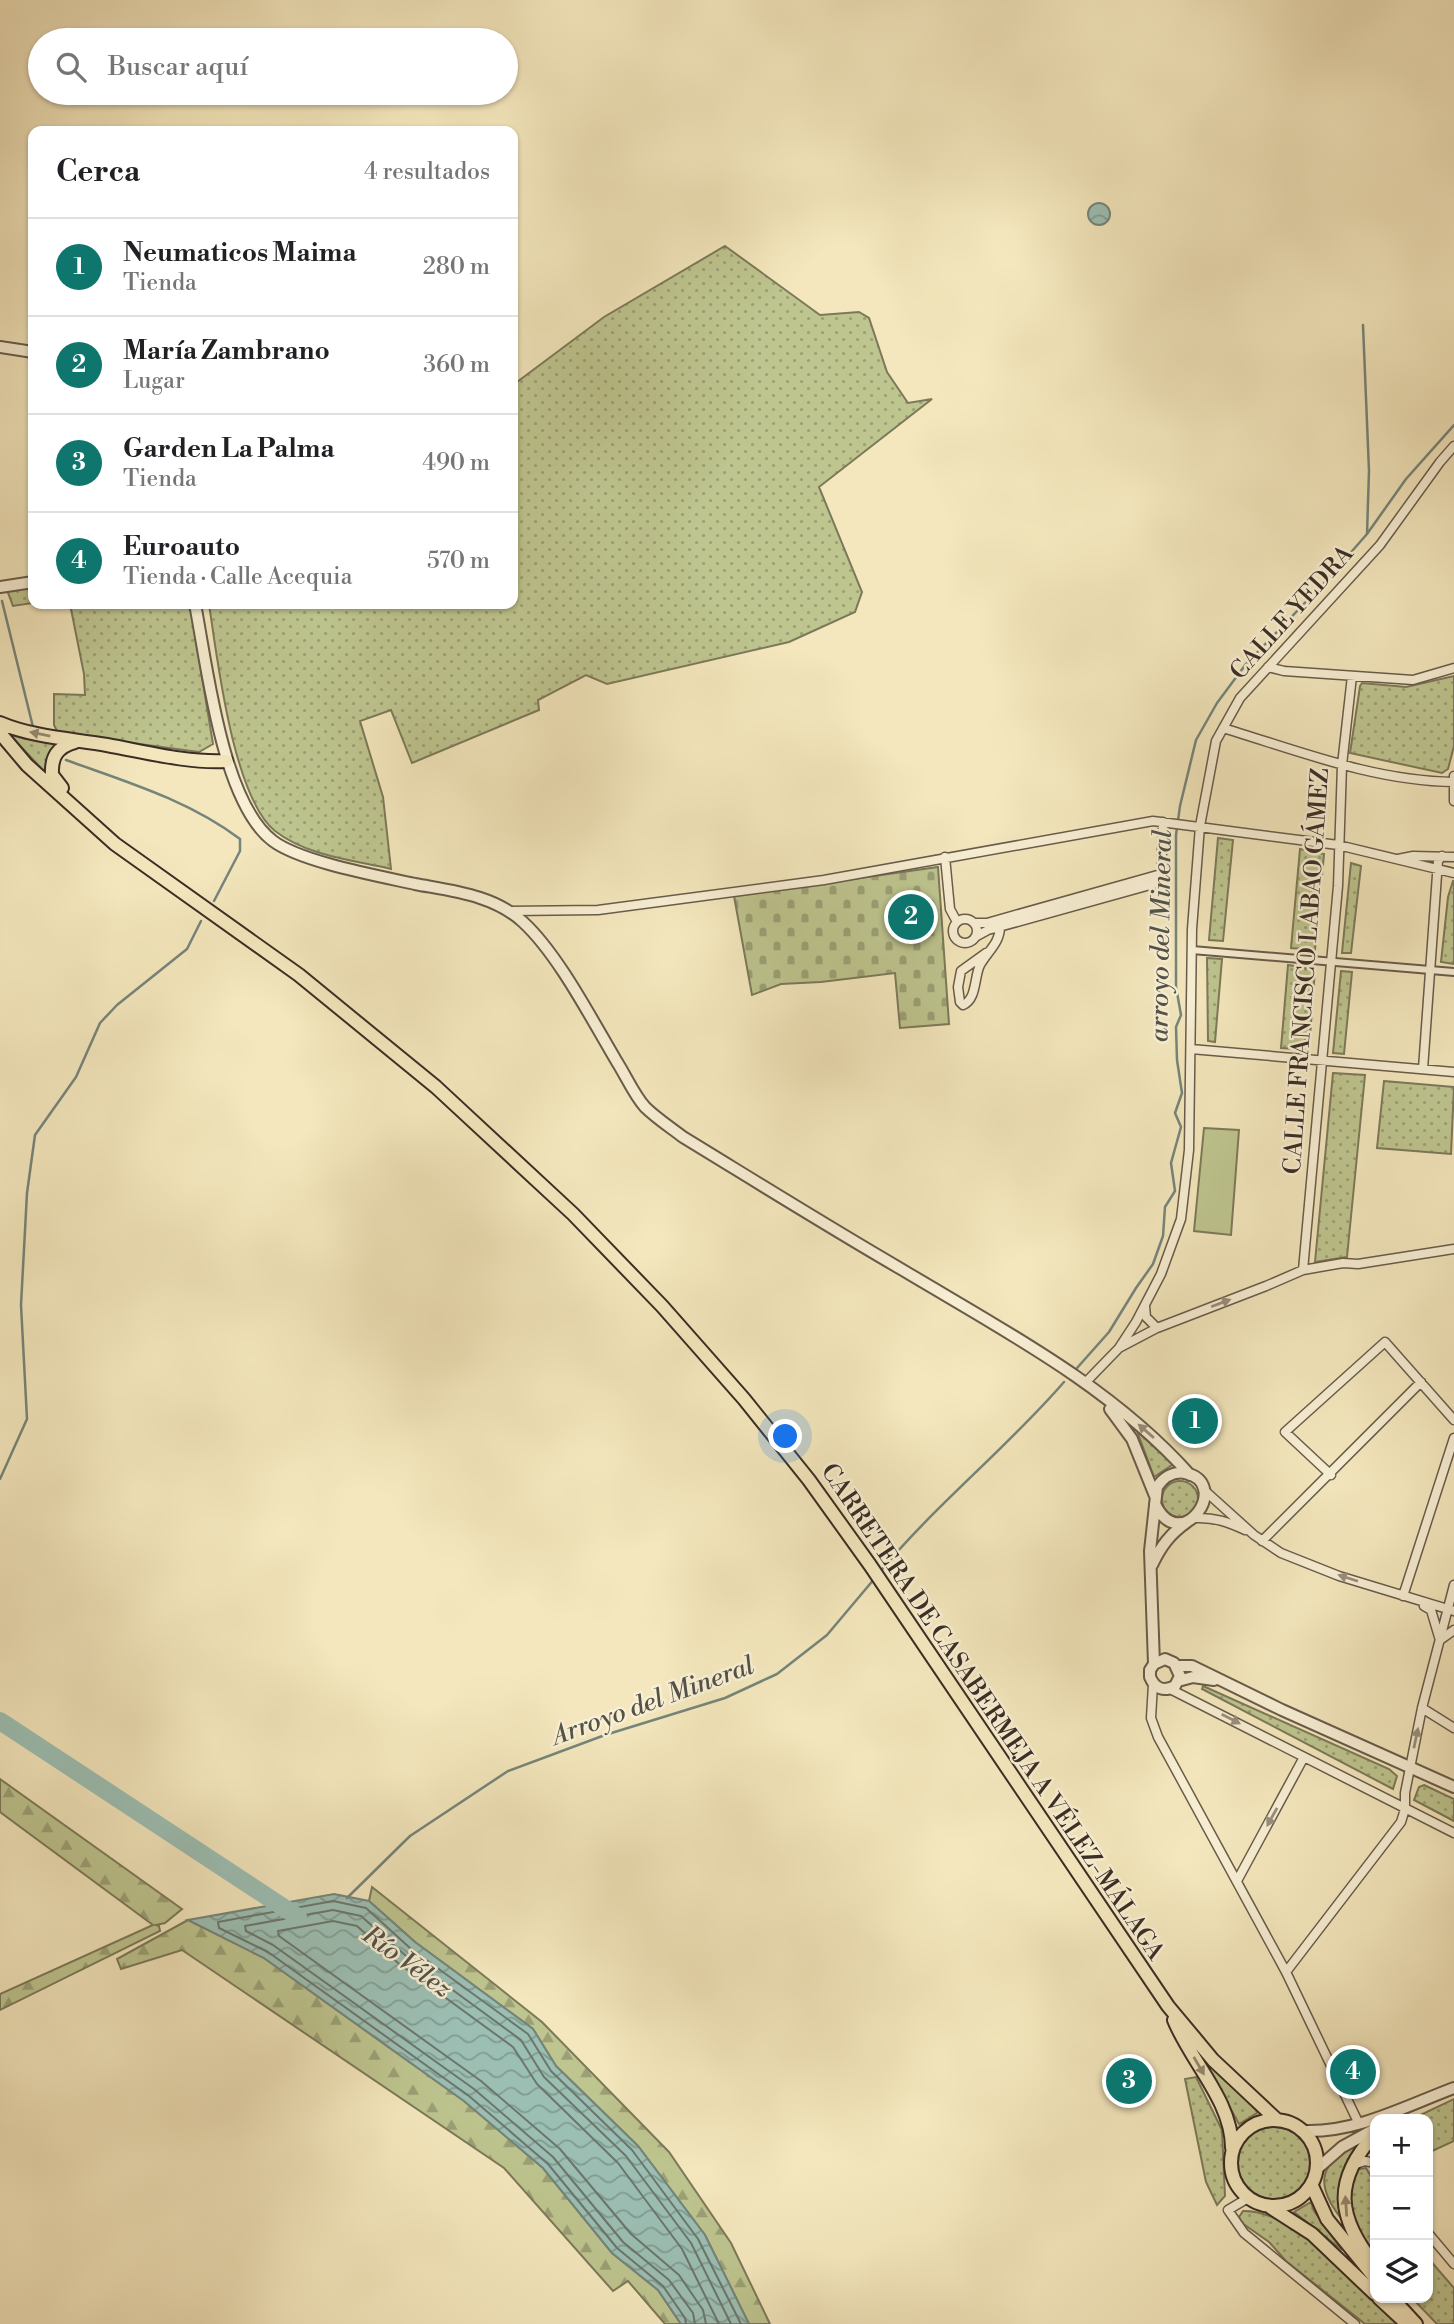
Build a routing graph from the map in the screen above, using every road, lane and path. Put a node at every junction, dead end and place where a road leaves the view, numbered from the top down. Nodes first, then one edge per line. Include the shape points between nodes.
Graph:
1 (0, 347) edge
2 (28, 351) edge
3 (1454, 446) edge
4 (28, 583) edge
5 (0, 587) edge
6 (196, 609) edge
7 (1268, 667) junction
8 (1454, 668) edge
9 (1352, 676) junction
10 (0, 723) edge
11 (1223, 728) junction
12 (2, 737) edge
13 (82, 741) junction
14 (226, 761) junction
15 (1342, 765) junction
16 (1453, 780) edge
17 (1454, 802) edge
18 (1163, 822) junction
19 (91, 823) junction
20 (1200, 827) junction
21 (1338, 845) junction
22 (946, 858) junction
23 (1449, 858) edge
24 (1393, 859) junction
25 (1438, 870) junction
26 (1453, 873) edge
27 (1161, 878) junction
28 (510, 911) junction
29 (957, 922) junction
30 (974, 923) junction
31 (1000, 927) junction
32 (976, 936) junction
33 (1192, 950) junction
34 (986, 953) junction
35 (1331, 960) junction
36 (1431, 970) junction
37 (1454, 972) edge
38 (1191, 1049) junction
39 (1322, 1061) junction
40 (1423, 1069) junction
41 (1454, 1072) edge
42 (1454, 1249) edge
43 (1303, 1270) junction
44 (1144, 1306) junction
45 (1157, 1328) junction
46 (1119, 1348) junction
47 (1421, 1382) junction
48 (1085, 1383) junction
49 (1097, 1393) junction
50 (1454, 1420) edge
51 (1454, 1438) edge
52 (1189, 1475) junction
53 (1331, 1475) junction
54 (1203, 1489) junction
55 (1155, 1500) junction
56 (1191, 1520) junction
57 (1254, 1535) junction
58 (1262, 1541) junction
59 (1152, 1565) junction
60 (1454, 1585) edge
61 (1403, 1596) junction
62 (1413, 1599) junction
63 (1451, 1611) edge
64 (1454, 1630) edge
65 (1440, 1640) junction
66 (1160, 1662) junction
67 (1178, 1666) junction
68 (1223, 1682) junction
69 (1153, 1684) junction
70 (1171, 1686) junction
71 (1422, 1708) junction
72 (1152, 1709) junction
73 (1454, 1728) edge
74 (1304, 1757) junction
75 (1410, 1767) junction
76 (1454, 1787) edge
77 (1405, 1809) junction
78 (1454, 1833) edge
79 (1237, 1881) junction
80 (1286, 1972) junction
81 (1168, 2006) junction
82 (1454, 2088) edge
83 (1405, 2114) edge
84 (1276, 2119) junction
85 (1359, 2124) junction
86 (1304, 2131) junction
87 (1370, 2134) edge
88 (1370, 2140) edge
89 (1232, 2152) junction
90 (1370, 2162) edge
91 (1353, 2165) junction
92 (1318, 2168) junction
93 (1311, 2186) junction
94 (1248, 2198) junction
95 (1270, 2207) junction
96 (1433, 2239) edge
97 (1370, 2259) edge
98 (1454, 2264) edge
99 (1370, 2272) edge
100 (1370, 2289) edge
101 (1384, 2303) edge
102 (1399, 2303) edge
103 (1355, 2324) edge
104 (1406, 2324) edge
105 (1416, 2324) edge

1 - 2 street
3 - 7 street, CALLE YEDRA via 1380,545
4 - 5 street
6 - 14 street
7 - 9 street
7 - 11 street, CALLE YEDRA via 1240,698
8 - 9 street via 1413,680
9 - 15 street, CALLE FRANCISCO LABAO GÁMEZ
13 -> 10 main road
11 - 15 street
11 - 20 street, CALLE YEDRA via 1216,740
12 - 19 main road, CARRETERA DE CASABERMEJA A VÉLEZ-MÁLAGA
13 - 14 main road via 200,761
13 - 19 main road via 62,746 54,756 52,775
14 - 28 street via 257,823 289,850 470,895
15 - 16 street via 1394,778
15 - 21 street, CALLE FRANCISCO LABAO GÁMEZ
16 - 17 street
18 - 20 street
18 - 22 street
18 - 27 street
19 - 81 main road, CARRETERA DE CASABERMEJA A VÉLEZ-MÁLAGA via 299,975 436,1087 573,1214 662,1306 809,1480
20 - 21 street
20 - 33 street, CALLE YEDRA
21 - 24 street
21 - 35 street, CALLE FRANCISCO LABAO GÁMEZ
22 - 28 street via 824,880 598,910
22 - 29 street via 950,909
23 - 24 street
23 - 25 street via 1438,861
23 - 26 street via 1448,870
24 - 25 street
25 - 26 street
25 - 36 street
27 - 30 street
27 - 31 street
28 - 48 street via 542,943 644,1106 683,1137
29 - 30 street
29 - 32 street via 952,933 956,940 967,944
30 - 32 street
31 - 32 street
31 - 34 street via 995,946
33 - 35 street
33 - 38 street, CALLE YEDRA
34 - 34 street via 971,999 963,1004 958,987 961,971
35 - 36 street
35 - 39 street, CALLE FRANCISCO LABAO GÁMEZ
36 - 37 street
36 - 40 street
38 - 39 street
38 - 44 street, CALLE YEDRA via 1189,1150 1181,1219
39 - 40 street
39 - 43 street, CALLE FRANCISCO LABAO GÁMEZ
40 - 41 street
42 - 43 street
45 -> 43 street
44 - 45 street via 1146,1317
44 - 46 street, CALLE YEDRA
45 - 46 street
46 - 48 street
47 - 50 street
47 - 53 street
47 - 53 street via 1385,1342 1285,1432
48 - 49 street
52 -> 49 street via 1143,1428
49 - 55 street via 1132,1439
51 - 61 street
52 - 54 street
52 - 55 street via 1169,1475 1157,1487
53 - 58 street
54 - 56 street via 1204,1505
54 - 57 street
55 - 56 street via 1172,1522
55 - 59 street
56 - 57 street via 1208,1517
56 - 59 street via 1171,1534
57 - 58 street
61 -> 58 street via 1339,1576
59 - 66 street via 1152,1630
60 - 63 street
61 - 62 street
62 - 63 street
62 - 65 street via 1431,1611
63 - 65 street
64 - 65 street
65 - 71 street
66 - 67 street
66 - 69 street via 1150,1670
67 - 68 street via 1192,1666
67 - 70 street via 1180,1675
68 - 70 street via 1193,1677
68 - 75 street
69 - 70 street
69 - 72 street
70 - 72 street
70 -> 74 street
71 - 73 street
75 -> 71 street
72 - 79 street via 1158,1737
74 - 77 street
74 -> 79 street
75 - 76 street
75 - 77 street
77 - 78 street
77 - 80 street via 1401,1822
79 - 80 street
80 - 85 street
81 - 84 main road, CARRETERA DE CASABERMEJA A VÉLEZ-MÁLAGA via 1213,2060
81 -> 89 main road, CARRETERA DE CASABERMEJA A VÉLEZ-MÁLAGA via 1223,2109
82 - 83 street
82 - 85 street
84 - 86 main road
84 - 89 main road via 1248,2128
85 - 86 street
86 - 92 main road via 1313,2142
87 - 92 street via 1342,2147
88 - 91 main road
89 - 94 main road via 1233,2178
90 - 91 street
97 -> 91 main road via 1345,2215 1345,2191
92 - 93 main road
93 - 95 main road via 1301,2198
93 - 99 main road via 1327,2219
94 - 95 main road
94 - 103 street via 1228,2210 1244,2233
95 - 100 main road via 1312,2234
96 - 98 street
101 - 104 main road
102 - 105 main road

